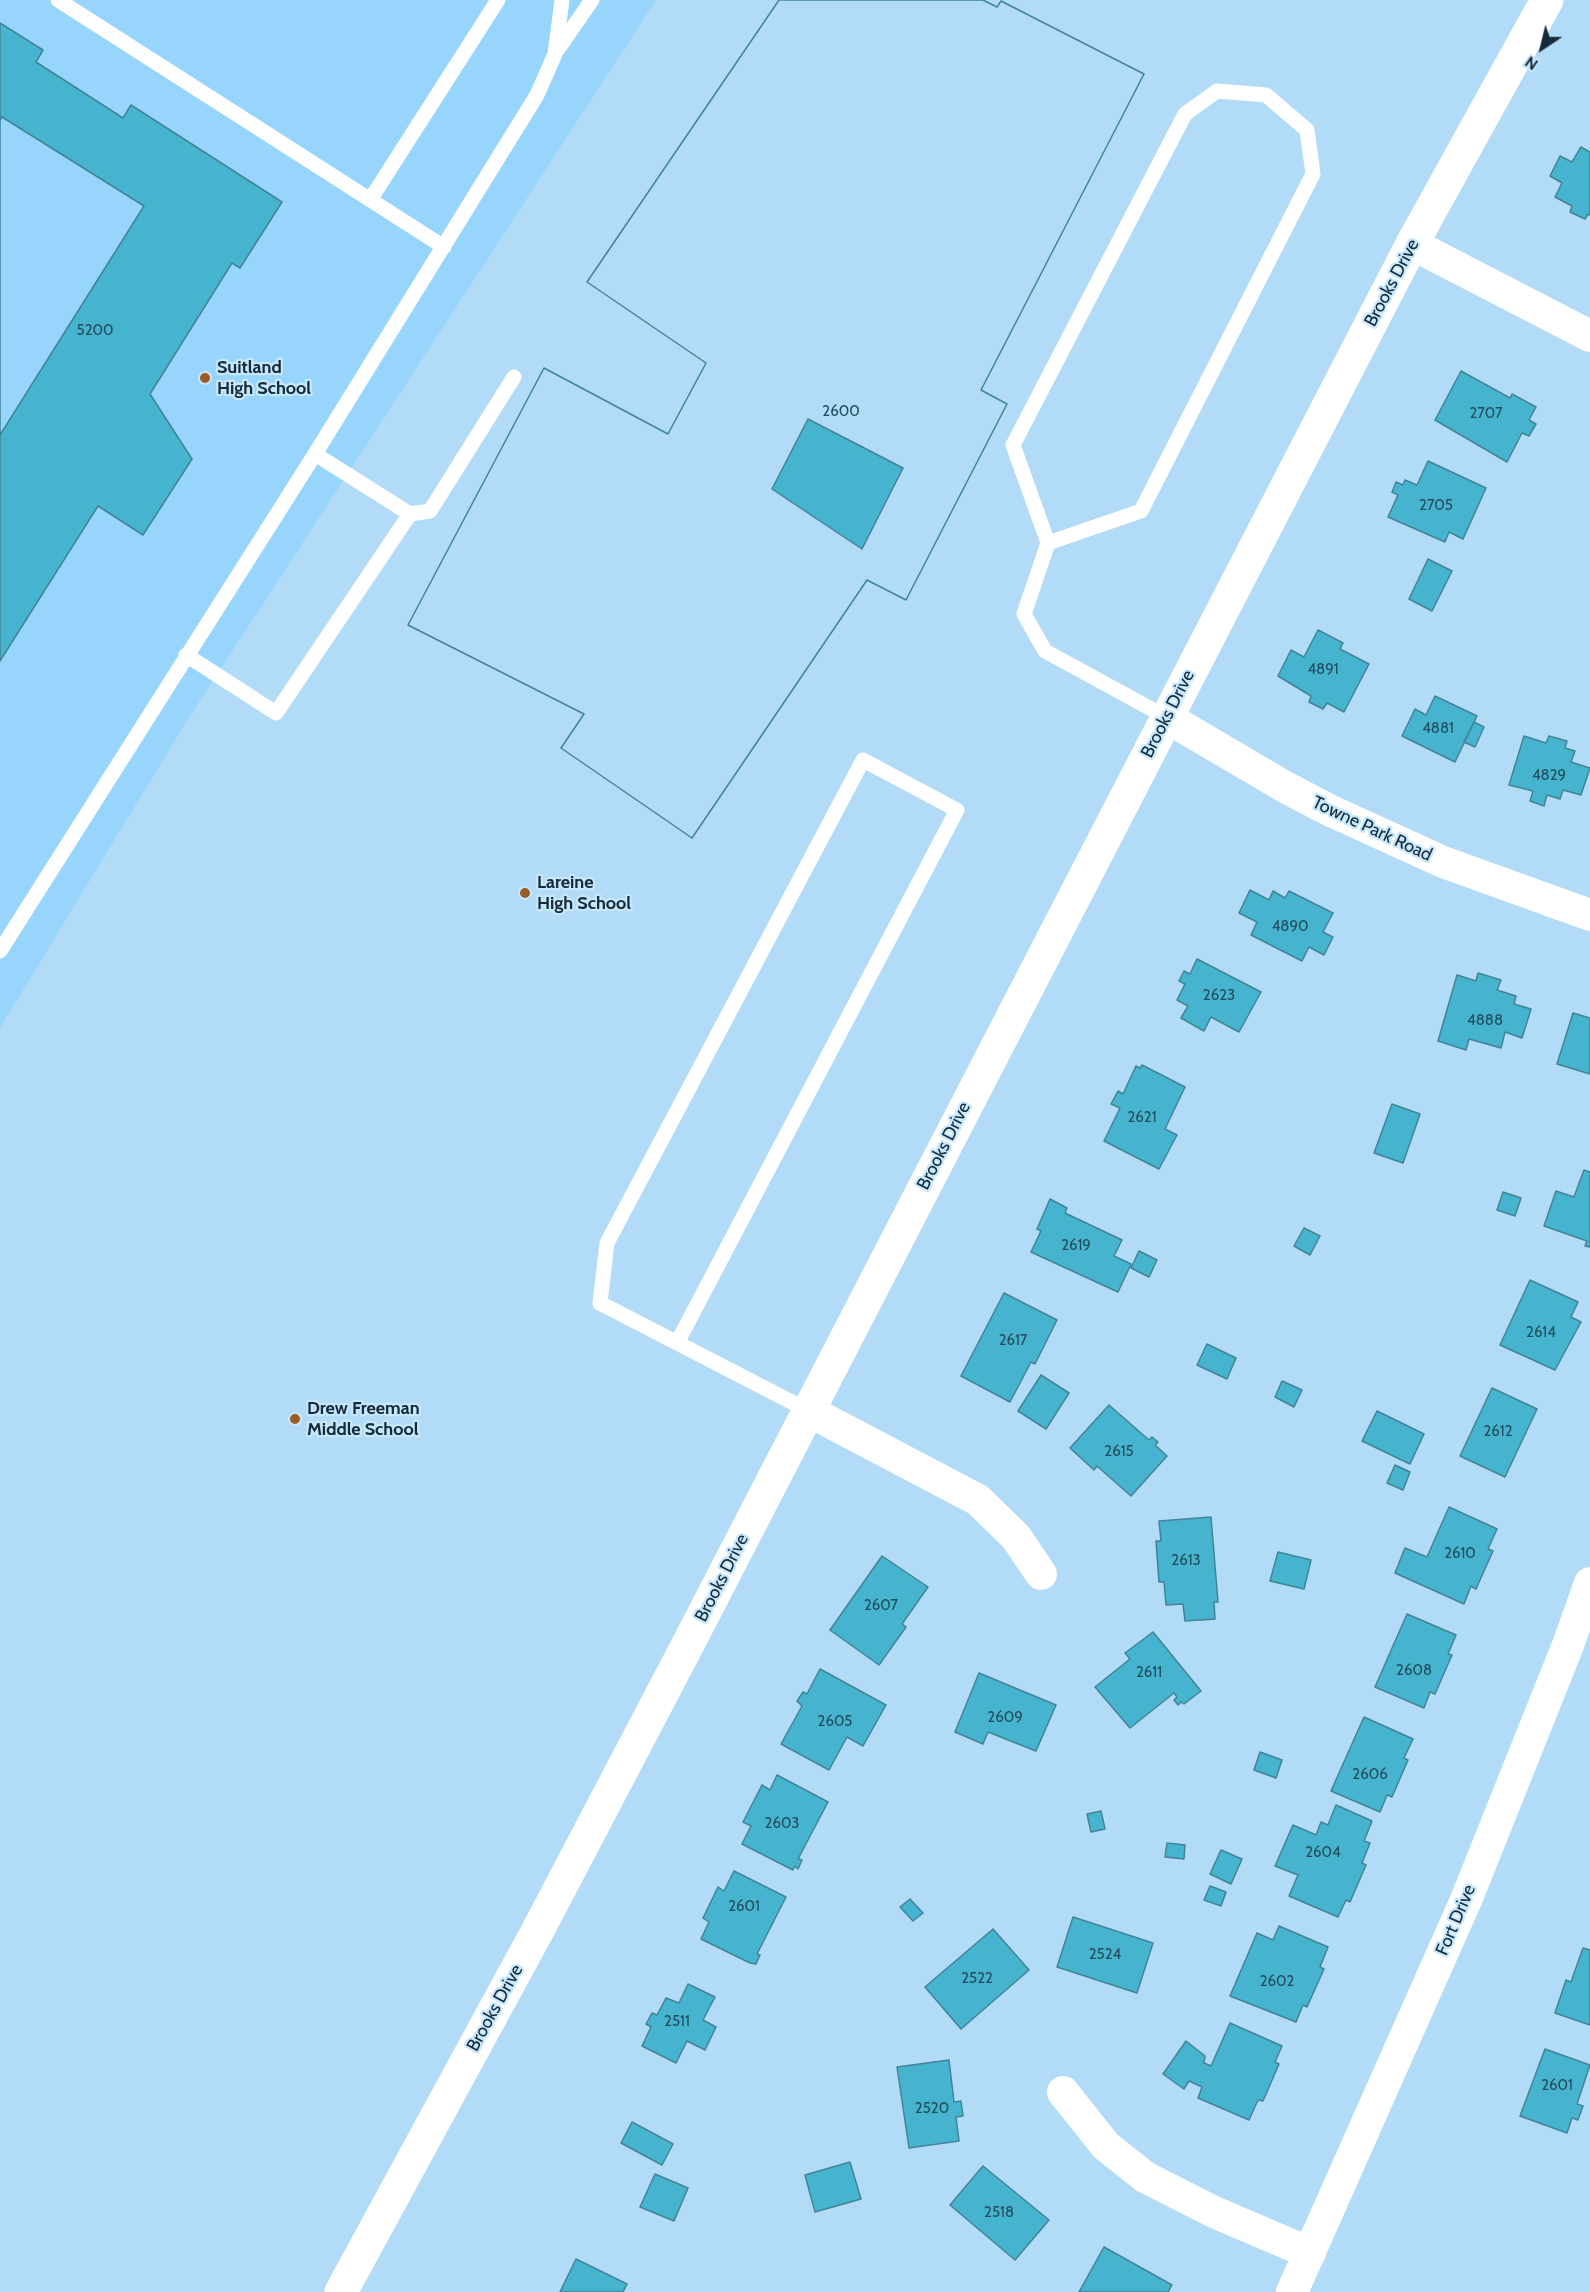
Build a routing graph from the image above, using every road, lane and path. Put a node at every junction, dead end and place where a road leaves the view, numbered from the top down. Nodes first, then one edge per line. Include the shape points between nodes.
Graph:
1 (58, 0) edge
2 (498, 0) edge
3 (562, 0) edge
4 (592, 0) edge
5 (1547, 0) edge
6 (555, 54) junction
7 (370, 200) junction
8 (1412, 244) junction
9 (444, 247) junction
10 (1590, 336) edge
11 (514, 377) dead end
12 (315, 454) junction
13 (410, 514) junction
14 (1048, 543) junction
15 (186, 655) junction
16 (1166, 717) junction
17 (1590, 915) edge
18 (0, 951) edge
19 (677, 1343) junction
20 (807, 1410) junction
21 (1041, 1574) dead end
22 (1590, 1583) edge
23 (1064, 2092) dead end
24 (1310, 2253) junction
25 (341, 2292) edge
26 (1292, 2292) edge

1 - 7 lane
2 - 7 lane
3 - 6 lane
4 - 6 lane
5 - 8 street, Brooks Drive
6 - 9 lane via 537,95
7 - 9 lane
8 - 10 street
8 - 16 street, Brooks Drive
9 - 12 lane
11 - 13 lane via 430,511
12 - 13 lane
12 - 15 lane
13 - 15 lane via 276,713
14 - 14 lane via 1141,511 1313,174 1307,130 1266,95 1217,91 1185,114 1013,445
14 - 16 lane via 1024,614 1045,651
15 - 18 lane
16 - 17 street, Towne Park Road via 1329,810 1443,862
16 - 20 street, Brooks Drive
19 - 19 lane via 600,1303 607,1244 863,760 957,810
19 - 20 lane
20 - 21 street via 978,1500 1016,1537
20 - 25 street, Brooks Drive via 543,1920
22 - 24 street, Fort Drive via 1569,1645 1466,1899
23 - 24 street via 1106,2146 1145,2177
24 - 26 street, Fort Drive

